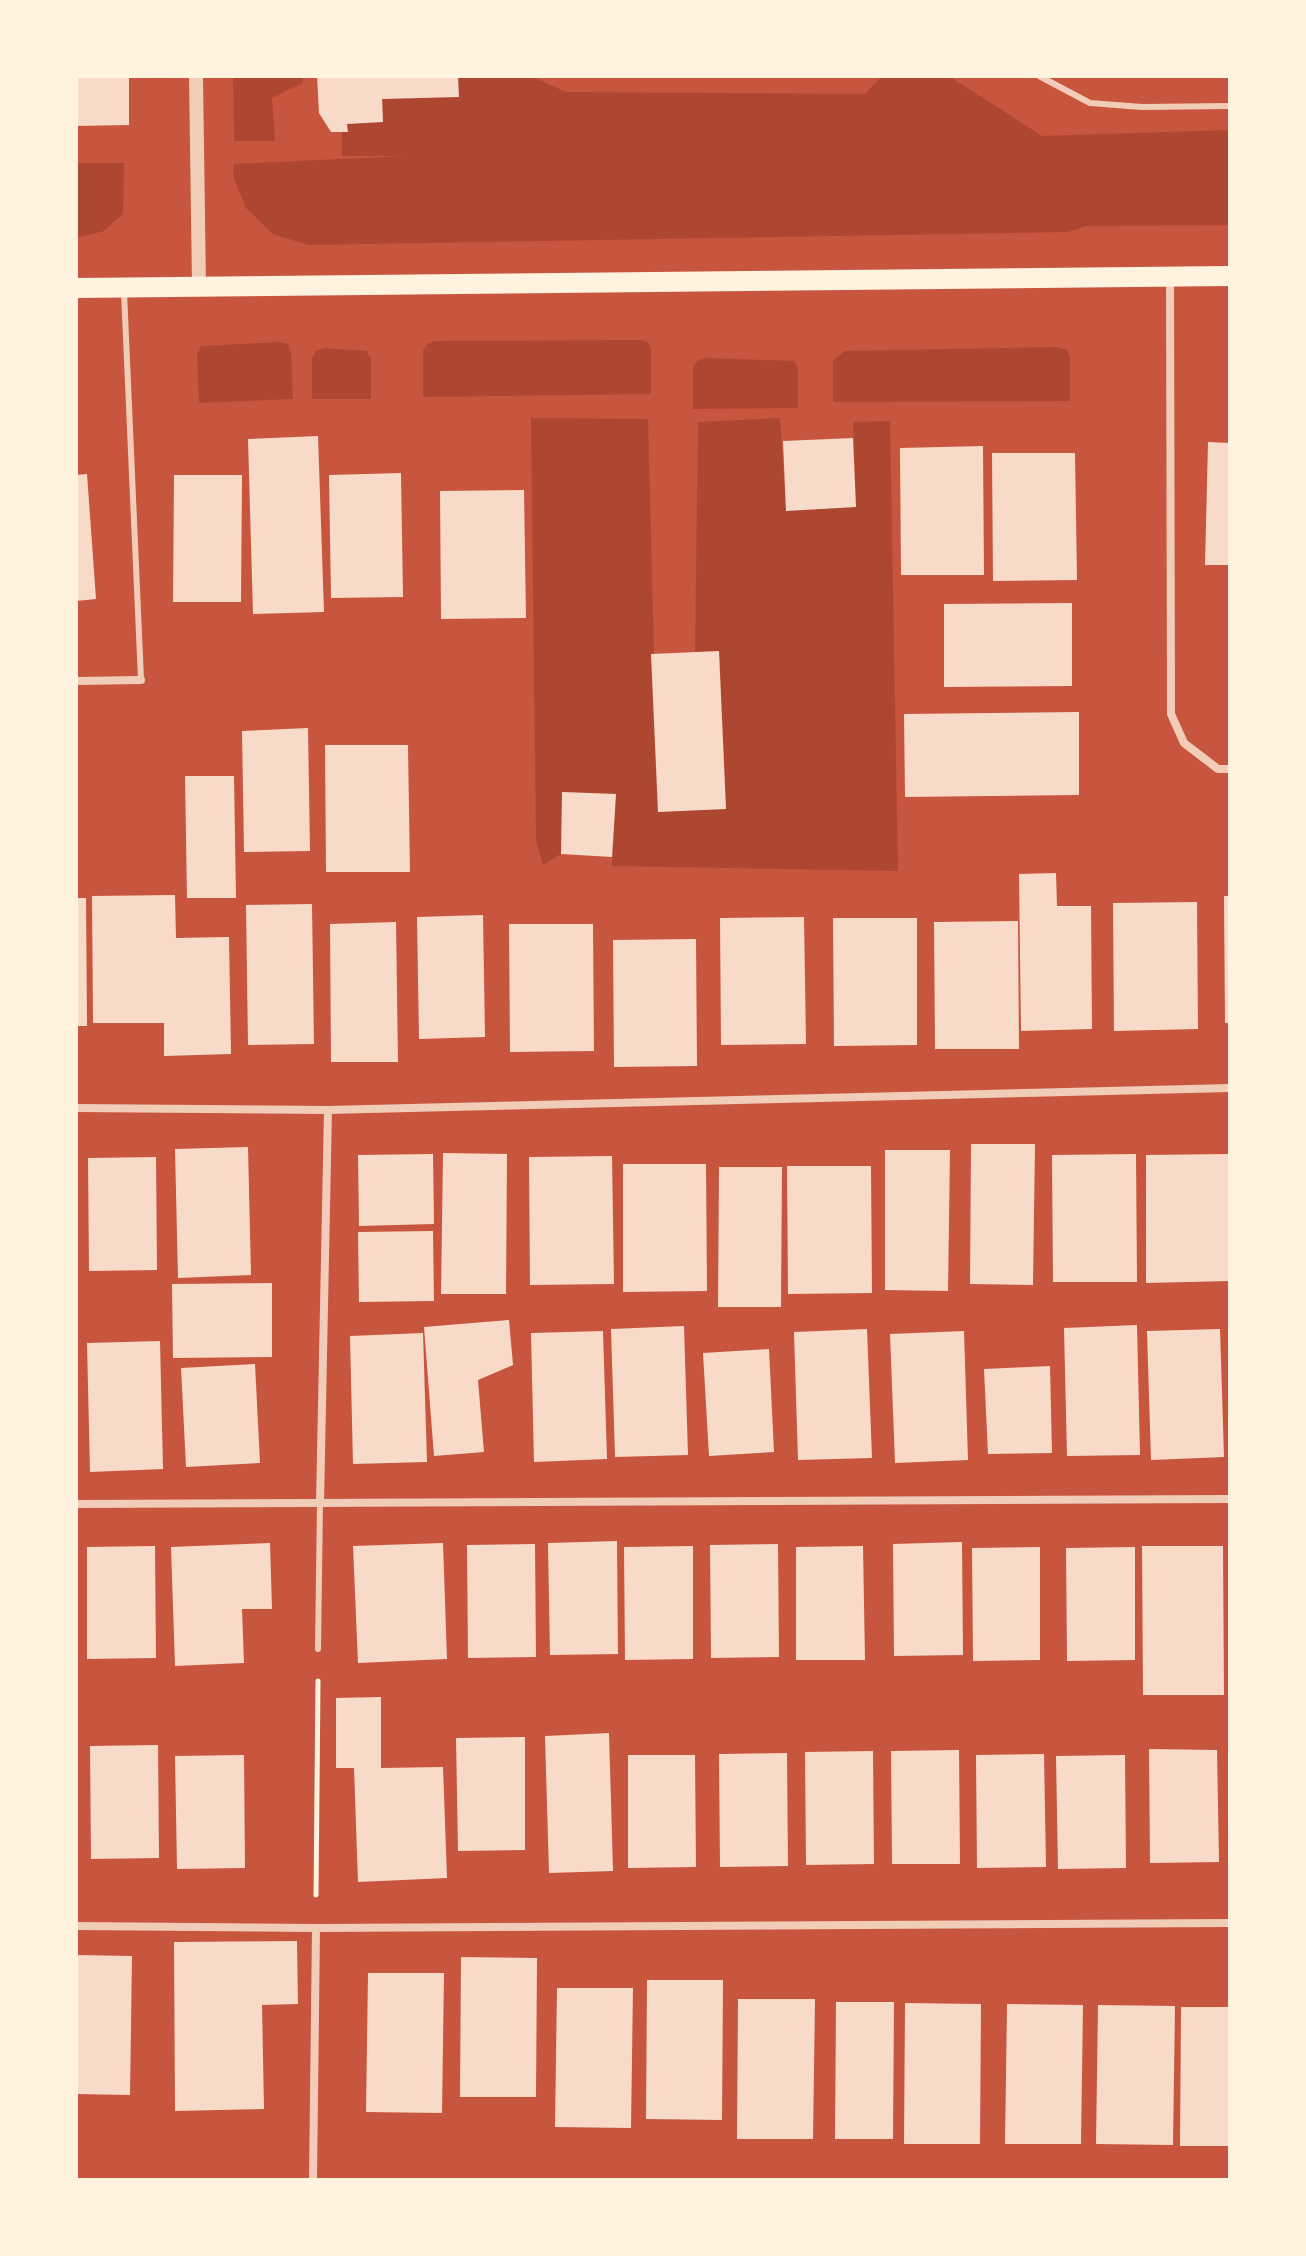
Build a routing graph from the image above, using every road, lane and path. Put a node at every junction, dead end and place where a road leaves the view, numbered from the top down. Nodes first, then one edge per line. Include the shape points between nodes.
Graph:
1 (196, 76) edge
2 (1039, 76) edge
3 (1230, 106) edge
4 (1230, 276) edge
5 (1170, 277) junction
6 (123, 286) junction
7 (199, 286) junction
8 (76, 288) edge
9 (141, 680) joint
10 (76, 681) edge
11 (1230, 769) edge
12 (1230, 1088) edge
13 (76, 1108) edge
14 (328, 1110) junction
15 (1230, 1499) edge
16 (320, 1503) junction
17 (76, 1504) edge
18 (318, 1649) joint
19 (1230, 1923) edge
20 (76, 1926) edge
21 (316, 1928) junction
22 (313, 2180) edge

1 - 7 street
2 - 3 lane via 1090,103
4 - 5 main road
5 - 7 main road
5 - 11 street via 1171,714 1184,743 1218,769
6 - 7 main road
6 - 8 main road
6 - 9 lane
9 - 10 street
12 - 14 street
13 - 14 street
14 - 16 street
15 - 16 street
16 - 17 street
16 - 18 lane
18 - 21 path
19 - 21 street
20 - 21 street
21 - 22 street

